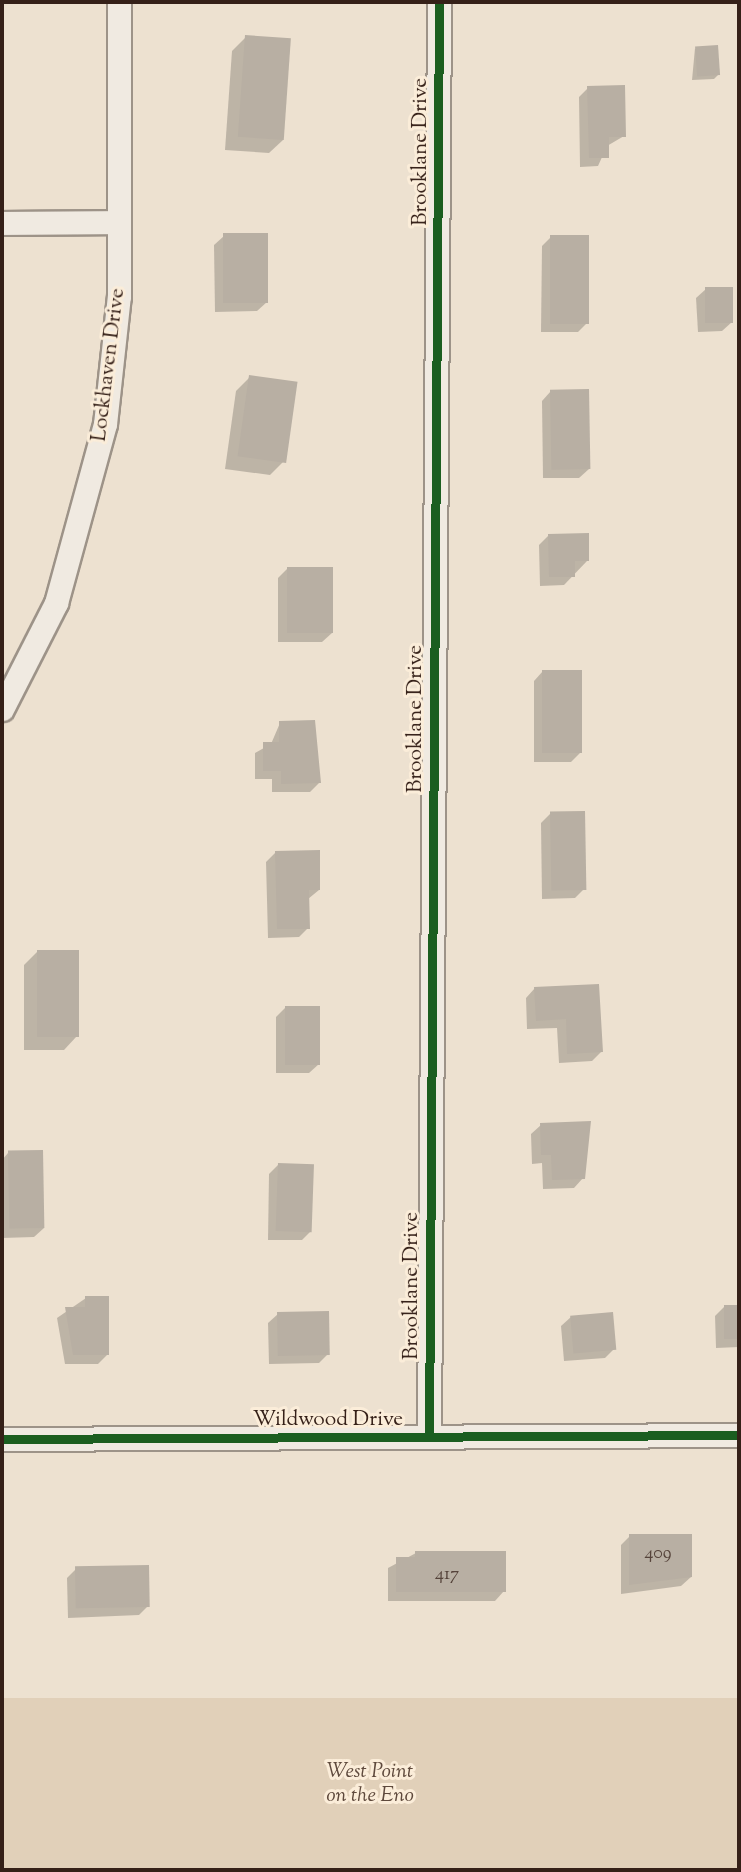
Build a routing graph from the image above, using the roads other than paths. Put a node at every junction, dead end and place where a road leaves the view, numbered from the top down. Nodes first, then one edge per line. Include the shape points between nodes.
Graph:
1 (119, 2) edge
2 (439, 2) edge
3 (120, 222) junction
4 (2, 223) edge
5 (2, 709) edge
6 (739, 1436) edge
7 (429, 1437) junction
8 (2, 1439) edge

1 - 3 street, Lockhaven Drive
2 - 7 street, Brooklane Drive
3 - 4 street
3 - 5 street, Lockhaven Drive via 114,357 94,475 55,603
6 - 7 street, Wildwood Drive
7 - 8 street, Wildwood Drive

